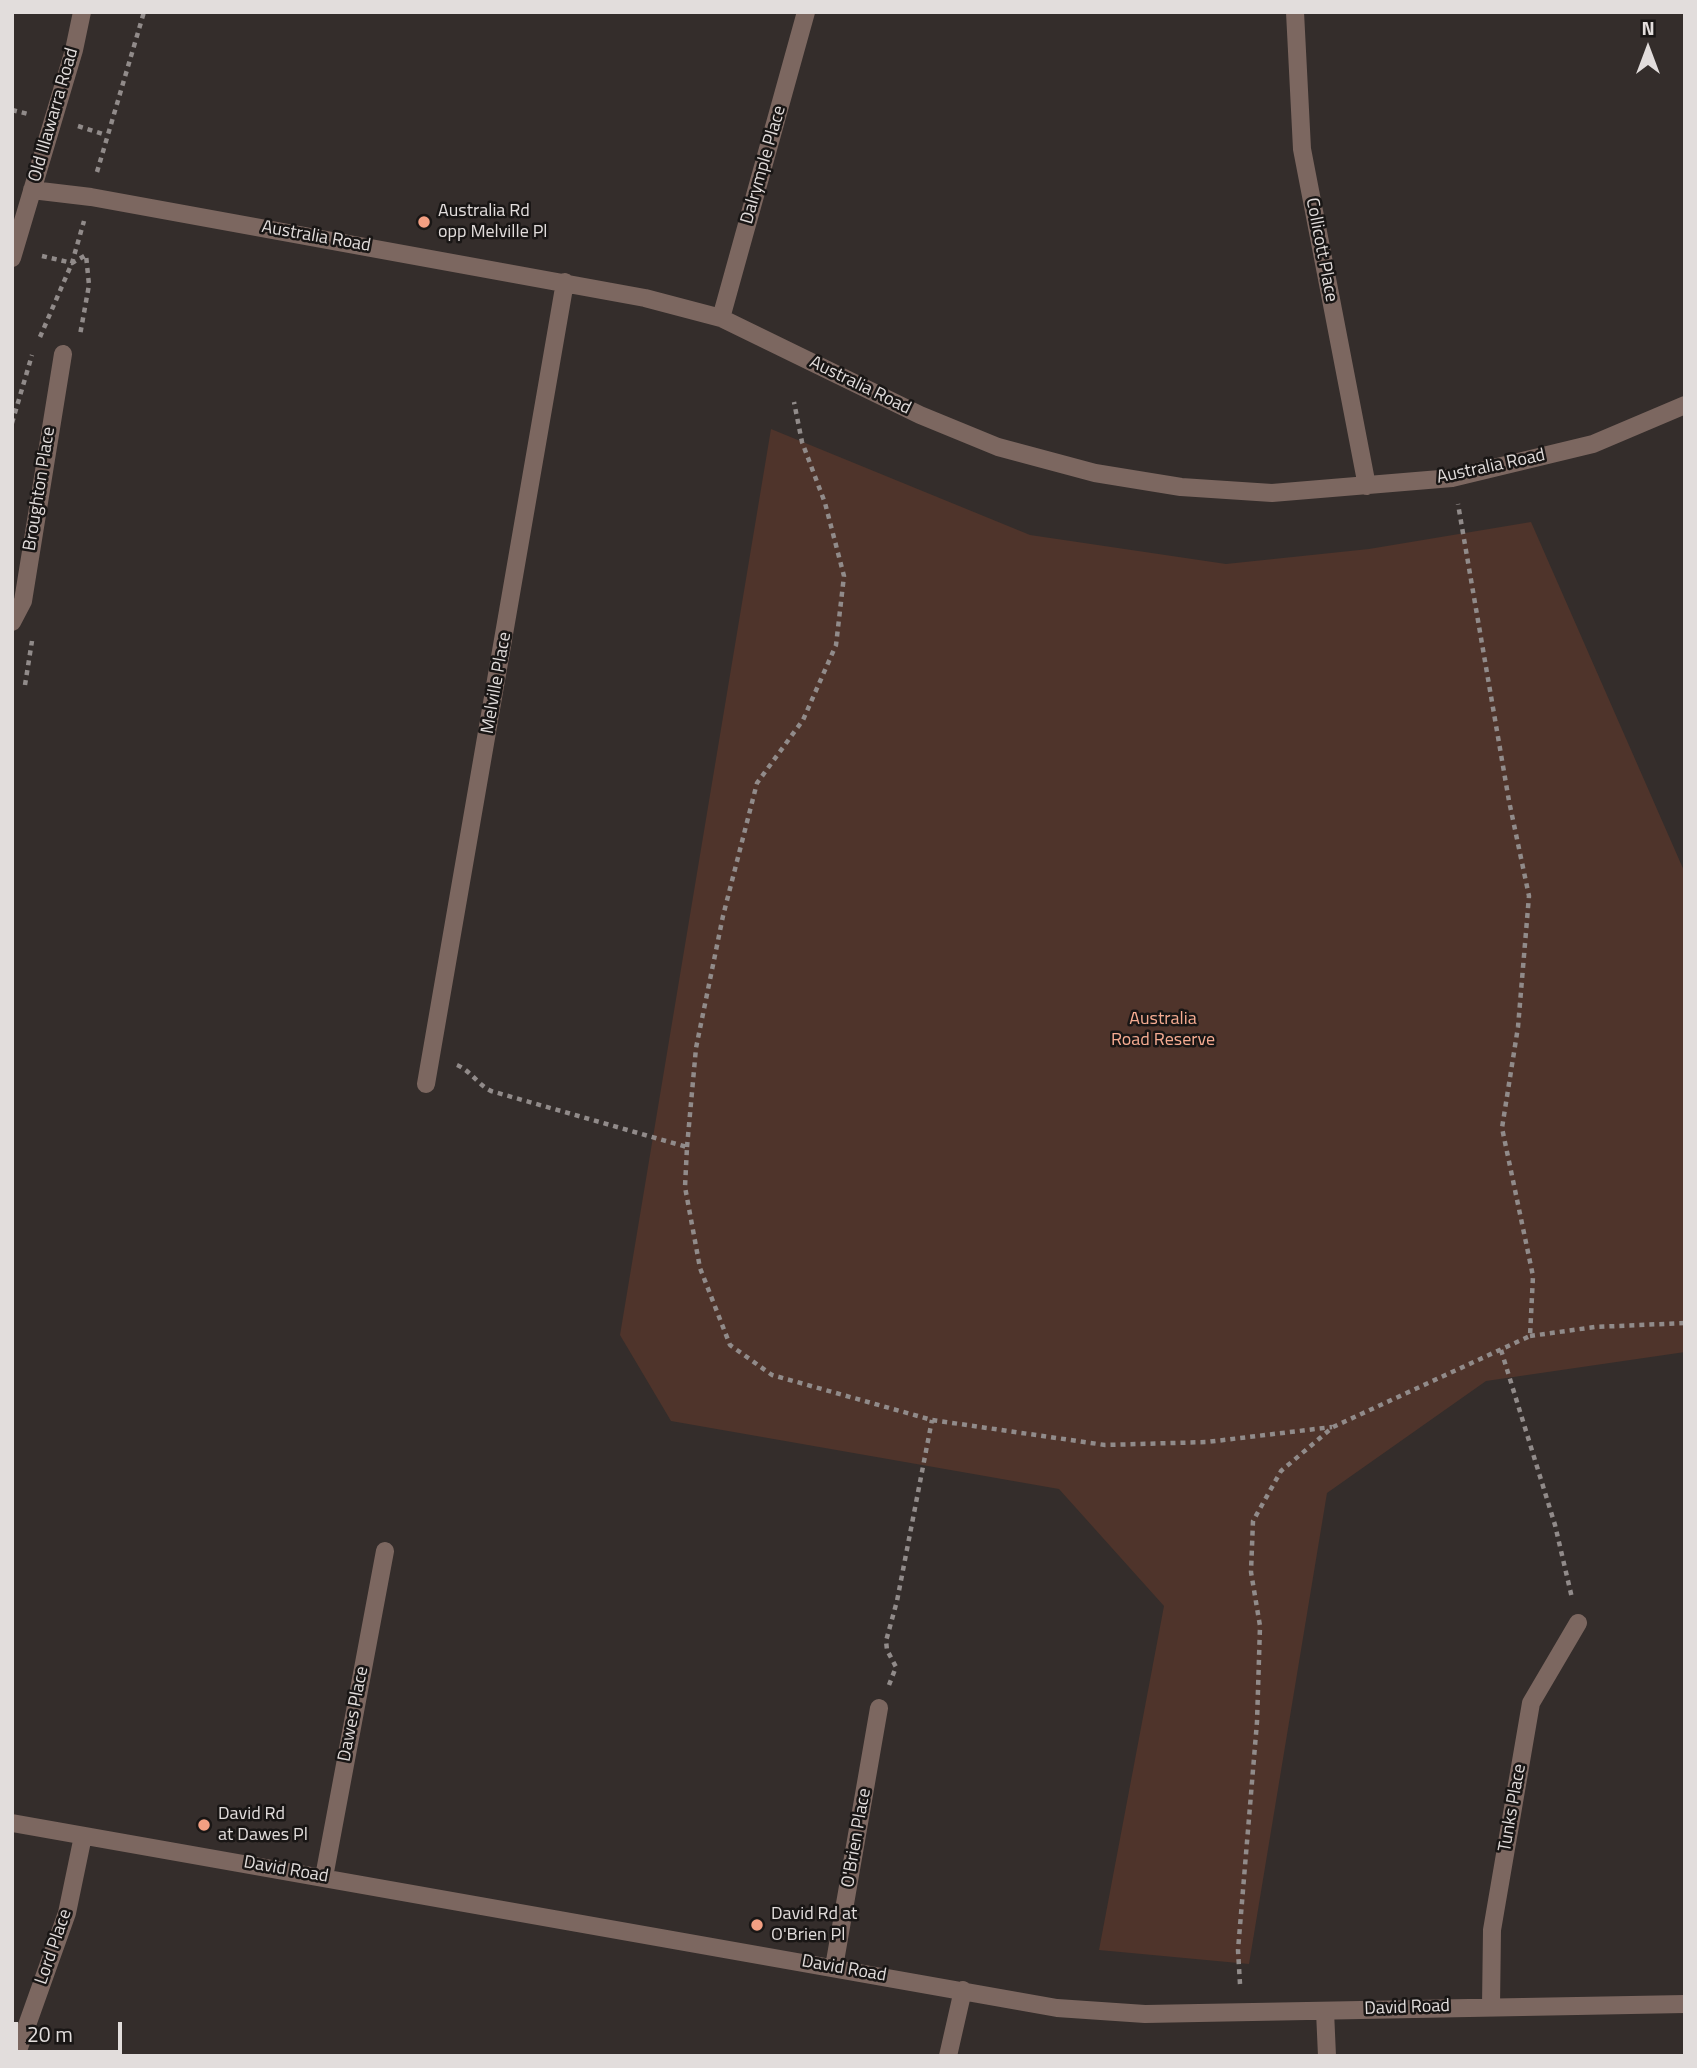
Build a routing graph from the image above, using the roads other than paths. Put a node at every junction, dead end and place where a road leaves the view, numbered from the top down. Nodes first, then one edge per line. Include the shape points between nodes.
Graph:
1 (82, 12) edge
2 (806, 12) edge
3 (1295, 12) edge
4 (32, 190) junction
5 (12, 258) edge
6 (565, 282) junction
7 (721, 318) junction
8 (63, 355) dead end
9 (1685, 405) edge
10 (1367, 486) junction
11 (12, 622) edge
12 (426, 1084) dead end
13 (385, 1551) dead end
14 (1578, 1623) road end
15 (879, 1708) road end
16 (12, 1823) edge
17 (83, 1836) junction
18 (324, 1877) junction
19 (834, 1967) junction
20 (962, 1990) junction
21 (1685, 2004) edge
22 (1491, 2006) junction
23 (1325, 2011) junction
24 (16, 2056) edge
25 (948, 2056) edge
26 (1327, 2056) edge

1 - 4 street, Old Illawarra Road
2 - 7 street, Dalrymple Place
3 - 10 street, Collicott Place via 1302,149
4 - 5 street, Old Illawarra Road
4 - 6 street, Australia Road
6 - 7 street, Australia Road
6 - 12 street, Melville Place
7 - 10 street, Australia Road via 920,415 998,447 1051,462 1181,487 1272,493
8 - 11 street, Broughton Place via 23,601
9 - 10 street, Australia Road via 1593,443 1452,478
13 - 18 street, Dawes Place
14 - 22 street, Tunks Place via 1531,1703 1492,1930
15 - 19 street, O'Brien Place
16 - 17 street, David Road
17 - 18 street, David Road
17 - 24 street, Lord Place via 67,1913
18 - 19 street, David Road
19 - 20 street, David Road
20 - 23 street, David Road via 1057,2008 1144,2014
20 - 25 street
21 - 22 street, David Road
22 - 23 street, David Road
23 - 26 street

